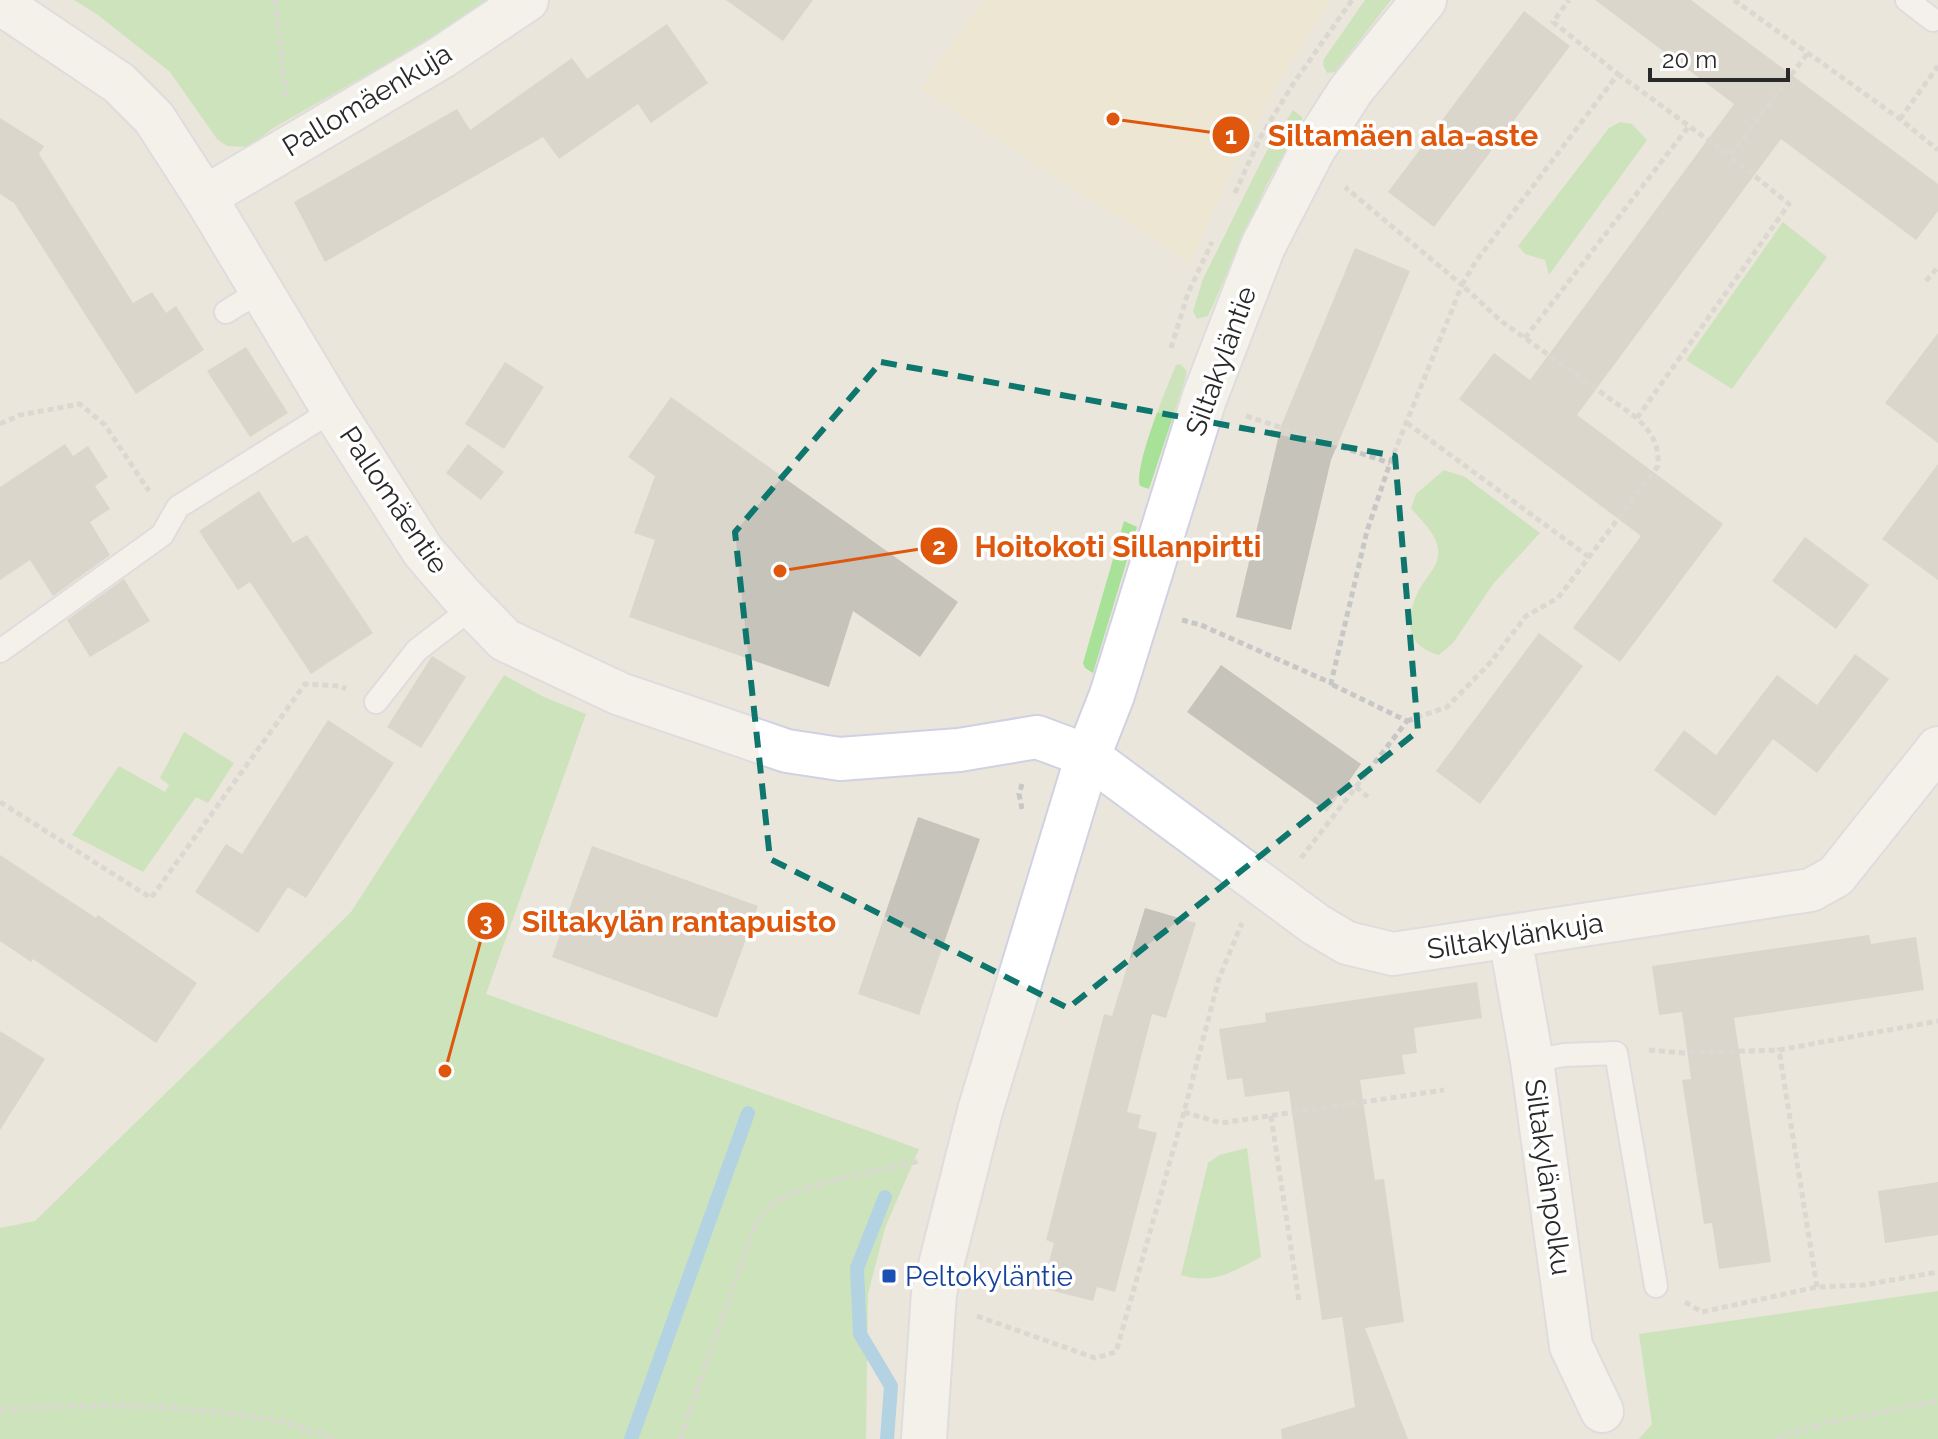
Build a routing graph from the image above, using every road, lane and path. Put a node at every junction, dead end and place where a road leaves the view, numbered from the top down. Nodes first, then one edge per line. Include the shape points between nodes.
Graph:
1 (275, 0) edge
2 (527, 0) edge
3 (1424, 0) edge
4 (1569, 0) edge
5 (1734, 0) edge
6 (1907, 0) edge
7 (0, 3) edge
8 (1933, 20) dead end
9 (1807, 54) junction
10 (1938, 66) edge
11 (1618, 74) junction
12 (1900, 119) junction
13 (1689, 126) junction
14 (291, 145) junction
15 (1938, 150) edge
16 (1730, 156) junction
17 (1344, 186) dead end
18 (205, 197) junction
19 (1938, 267) edge
20 (1926, 281) dead end
21 (1462, 285) junction
22 (1525, 338) junction
23 (333, 410) junction
24 (1234, 412) dead end
25 (1637, 418) junction
26 (1407, 423) junction
27 (0, 424) edge
28 (1390, 463) junction
29 (178, 507) junction
30 (1589, 557) junction
31 (473, 607) junction
32 (1172, 617) dead end
33 (0, 651) edge
34 (1331, 683) junction
35 (376, 702) joint
36 (1407, 721) junction
37 (1938, 748) edge
38 (1088, 756) junction
39 (1356, 787) junction
40 (1368, 797) dead end
41 (0, 802) edge
42 (1300, 859) dead end
43 (1262, 883) junction
44 (1510, 937) junction
45 (1938, 1021) edge
46 (1779, 1050) junction
47 (1616, 1053) junction
48 (1532, 1061) junction
49 (1444, 1090) dead end
50 (1184, 1112) junction
51 (1271, 1116) junction
52 (928, 1159) dead end
53 (1938, 1272) edge
54 (1656, 1286) joint
55 (1817, 1287) junction
56 (1299, 1301) dead end
57 (968, 1313) dead end
58 (1938, 1401) edge
59 (0, 1409) edge
60 (1602, 1411) dead end
61 (334, 1439) edge
62 (680, 1439) edge
63 (924, 1439) edge
64 (1775, 1439) edge

1 - 14 path
2 - 14 street, Pallomäenkuja via 442,57
3 - 38 street, Siltakyläntie via 1343,102 1263,246 1204,399
4 - 11 path via 1553,22
5 - 9 path
6 - 8 lane
7 - 18 street, Pallomäentie via 119,83 154,118
9 - 12 path
9 - 16 path
10 - 12 path
11 - 13 path
11 - 21 path
12 - 15 path
13 - 16 path
13 - 22 path
14 - 18 street, Pallomäenkuja
16 - 25 path via 1789,204
17 - 21 path
18 - 23 street, Pallomäentie via 244,301
19 - 20 path
21 - 22 path
21 - 26 path
22 - 25 path
23 - 29 lane
23 - 31 street, Pallomäentie via 423,551
24 - 28 path
25 - 30 path via 1654,437 1658,466
26 - 28 path
26 - 30 path
27 - 29 path via 80,404 105,425 150,493
28 - 34 path via 1367,531
29 - 33 lane via 162,535
30 - 36 path via 1558,598 1526,616 1447,707
31 - 35 lane via 417,650
31 - 38 street, Pallomäentie via 505,640 578,676 787,751 840,759 959,750 1037,737
32 - 34 path
34 - 36 path
35 - 41 path via 340,686 305,684 151,898
36 - 39 path
37 - 44 street, Siltakylänkuja via 1892,827 1836,876 1811,890
38 - 43 street, Siltakylänkuja
38 - 63 street via 980,1111 934,1293
39 - 40 path
39 - 42 path
43 - 44 street, Siltakylänkuja via 1347,943 1393,954
43 - 50 path via 1219,978
44 - 48 street, Siltakylänpolku
45 - 46 path
46 - 47 path
46 - 55 path
47 - 48 lane
47 - 54 lane
48 - 60 street, Siltakylänpolku via 1571,1346
49 - 51 path
50 - 51 path via 1221,1123
50 - 57 path via 1116,1352 1095,1358
51 - 56 path
52 - 62 path via 802,1190 780,1197 764,1211
53 - 55 path
54 - 55 path via 1702,1312
58 - 64 path via 1825,1423
59 - 61 path via 114,1405 210,1411 272,1420

